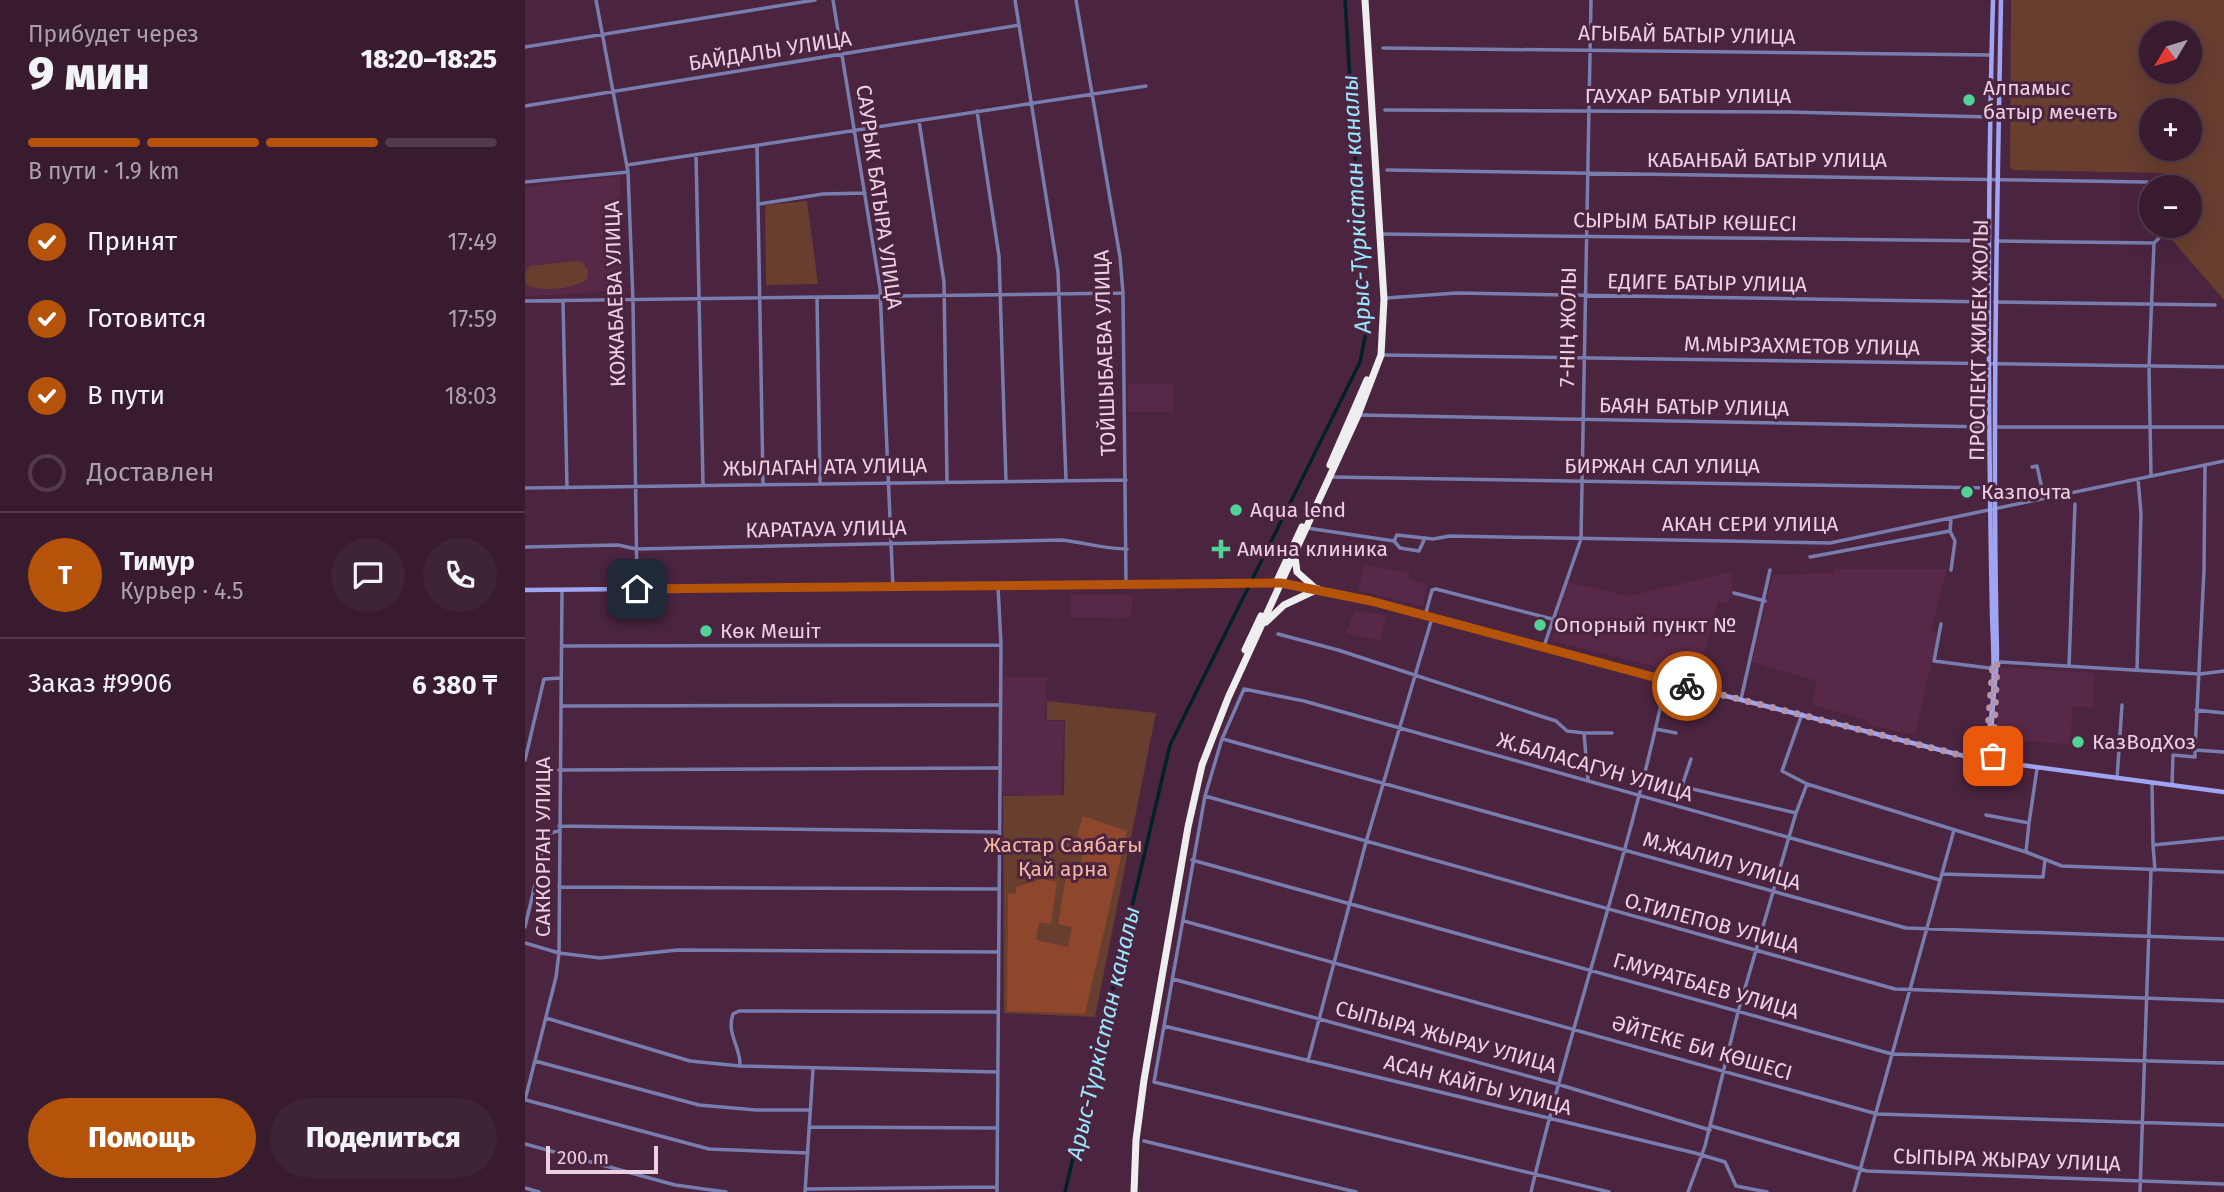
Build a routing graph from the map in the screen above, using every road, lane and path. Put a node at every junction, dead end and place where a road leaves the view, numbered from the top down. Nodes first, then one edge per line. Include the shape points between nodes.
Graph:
1 (596, 0) edge
2 (815, 0) edge
3 (833, 0) edge
4 (1015, 0) edge
5 (1076, 0) edge
6 (1363, 0) edge
7 (1591, 0) edge
8 (1993, 0) edge
9 (2001, 0) edge
10 (1019, 26) junction
11 (604, 35) junction
12 (525, 47) edge
13 (1383, 48) dead end
14 (1589, 50) junction
15 (844, 55) junction
16 (1991, 55) junction
17 (1146, 86) dead end
18 (615, 92) junction
19 (1092, 93) junction
20 (1032, 102) junction
21 (525, 106) edge
22 (1385, 110) dead end
23 (977, 111) junction
24 (1588, 112) junction
25 (1991, 117) junction
26 (919, 121) junction
27 (854, 130) junction
28 (757, 146) junction
29 (696, 155) junction
30 (627, 165) junction
31 (1387, 170) dead end
32 (628, 172) junction
33 (1587, 174) junction
34 (1990, 177) junction
35 (1997, 178) junction
36 (525, 182) edge
37 (2139, 182) edge
38 (865, 193) junction
39 (759, 204) junction
40 (1380, 234) junction
41 (1586, 236) junction
42 (2159, 238) edge
43 (1989, 241) junction
44 (1996, 241) junction
45 (2154, 243) junction
46 (1060, 293) junction
47 (1123, 293) junction
48 (1002, 294) junction
49 (880, 296) junction
50 (944, 296) junction
51 (1584, 297) junction
52 (817, 298) junction
53 (759, 299) junction
54 (1384, 299) junction
55 (563, 300) junction
56 (699, 300) junction
57 (525, 301) edge
58 (633, 301) junction
59 (1989, 302) junction
60 (1995, 302) junction
61 (2153, 304) junction
62 (2215, 305) dead end
63 (1381, 355) junction
64 (1583, 358) junction
65 (1987, 364) junction
66 (1994, 364) junction
67 (2149, 366) junction
68 (2224, 367) edge
69 (1358, 415) junction
70 (1583, 421) junction
71 (1990, 427) junction
72 (2224, 427) edge
73 (2150, 429) junction
74 (2224, 461) edge
75 (2205, 465) junction
76 (2032, 467) dead end
77 (2151, 476) junction
78 (1330, 477) junction
79 (1066, 479) junction
80 (2138, 479) junction
81 (1126, 480) junction
82 (947, 481) junction
83 (1006, 481) junction
84 (1582, 481) junction
85 (820, 482) junction
86 (888, 483) junction
87 (703, 484) junction
88 (763, 484) junction
89 (635, 486) junction
90 (525, 488) edge
91 (567, 488) junction
92 (1991, 488) junction
93 (2044, 498) junction
94 (2075, 504) dead end
95 (1991, 509) junction
96 (1951, 519) junction
97 (1307, 528) junction
98 (1950, 531) junction
99 (1426, 538) junction
100 (1581, 539) junction
101 (1394, 541) junction
102 (891, 543) junction
103 (525, 547) edge
104 (636, 549) junction
105 (1127, 549) junction
106 (1295, 555) junction
107 (1810, 557) dead end
108 (1770, 569) dead end
109 (1951, 570) dead end
110 (1126, 583) junction
111 (1278, 583) junction
112 (998, 586) junction
113 (893, 588) junction
114 (1316, 588) junction
115 (637, 589) junction
116 (525, 590) edge
117 (562, 590) junction
118 (1734, 593) dead end
119 (1765, 601) junction
120 (1425, 616) junction
121 (1431, 618) junction
122 (1552, 619) junction
123 (1941, 624) dead end
124 (1262, 625) junction
125 (1278, 635) dead end
126 (1001, 645) junction
127 (562, 646) junction
128 (1543, 649) junction
129 (1995, 663) junction
130 (2069, 667) junction
131 (2137, 670) junction
132 (2224, 671) edge
133 (2200, 674) junction
134 (561, 678) junction
135 (1414, 678) junction
136 (1666, 681) junction
137 (1741, 699) junction
138 (998, 705) junction
139 (2122, 705) dead end
140 (561, 706) junction
141 (2196, 710) junction
142 (2224, 713) edge
143 (1802, 714) junction
144 (1399, 728) junction
145 (1655, 729) junction
146 (1584, 733) junction
147 (1612, 733) dead end
148 (1676, 733) dead end
149 (1223, 738) junction
150 (2195, 751) junction
151 (2224, 752) edge
152 (1692, 759) dead end
153 (1976, 759) junction
154 (525, 760) edge
155 (1997, 764) junction
156 (998, 768) junction
157 (2036, 769) junction
158 (558, 770) junction
159 (1645, 778) junction
160 (2117, 779) junction
161 (1588, 780) junction
162 (1383, 783) junction
163 (2153, 783) junction
164 (1807, 784) junction
165 (2172, 785) junction
166 (1682, 786) junction
167 (2224, 792) edge
168 (1205, 796) junction
169 (1641, 796) junction
170 (1796, 813) junction
171 (1986, 815) dead end
172 (2029, 823) junction
173 (558, 829) junction
174 (1954, 830) junction
175 (998, 832) junction
176 (1788, 837) junction
177 (2224, 838) edge
178 (1366, 842) junction
179 (2153, 845) junction
180 (1626, 850) junction
181 (2026, 852) junction
182 (1192, 860) junction
183 (2045, 860) junction
184 (2153, 870) junction
185 (2224, 872) edge
186 (1942, 874) junction
187 (1940, 880) junction
188 (558, 887) junction
189 (998, 889) junction
190 (1774, 892) junction
191 (1349, 903) junction
192 (1609, 911) junction
193 (1184, 921) junction
194 (525, 927) edge
195 (1926, 930) junction
196 (2148, 937) junction
197 (2224, 939) edge
198 (525, 943) edge
199 (1756, 951) junction
200 (997, 952) junction
201 (559, 953) junction
202 (1334, 962) junction
203 (1592, 971) junction
204 (1173, 979) junction
205 (1910, 991) junction
206 (2148, 999) junction
207 (2224, 1002) edge
208 (997, 1012) junction
209 (1738, 1012) junction
210 (546, 1018) junction
211 (1319, 1018) junction
212 (1164, 1026) junction
213 (1574, 1028) junction
214 (1892, 1054) junction
215 (535, 1061) junction
216 (1308, 1061) junction
217 (2145, 1061) junction
218 (2224, 1063) edge
219 (740, 1066) junction
220 (813, 1069) junction
221 (997, 1072) junction
222 (1724, 1072) junction
223 (1557, 1084) junction
224 (525, 1099) edge
225 (810, 1110) junction
226 (1877, 1114) junction
227 (1548, 1118) junction
228 (2142, 1123) junction
229 (2224, 1125) edge
230 (809, 1127) junction
231 (997, 1128) junction
232 (1710, 1128) junction
233 (1144, 1141) dead end
234 (525, 1144) edge
235 (808, 1153) junction
236 (1702, 1156) junction
237 (1860, 1167) junction
238 (1535, 1174) junction
239 (2141, 1181) junction
240 (2224, 1184) edge
241 (525, 1188) edge
242 (806, 1190) edge
243 (997, 1190) edge
244 (539, 1192) edge
245 (726, 1192) edge
246 (1131, 1192) edge
247 (1356, 1192) edge
248 (1531, 1192) edge
249 (1609, 1192) edge
250 (1688, 1192) edge
251 (1767, 1192) edge
252 (1854, 1192) edge
253 (2140, 1192) edge

1 - 11 street, КОЖАБАЕВА УЛИЦА
2 - 11 street
3 - 15 street, САУРЫК БАТЫРА УЛИЦА
4 - 10 street
5 - 19 street, ТОЙШЫБАЕВА УЛИЦА
6 - 40 highway
6 - 111 highway via 1379,299 1376,354
7 - 14 street, 7-НІҢ ЖОЛЫ
8 - 16 main road, ПРОСПЕКТ ЖИБЕК ЖОЛЫ
9 - 35 main road, ПРОСПЕКТ ЖИБЕК ЖОЛЫ
10 - 15 street, БАЙДАЛЫ УЛИЦА
10 - 20 street
11 - 12 street
11 - 18 street, КОЖАБАЕВА УЛИЦА
13 - 14 street, АГЫБАЙ БАТЫР УЛИЦА
14 - 16 street, АГЫБАЙ БАТЫР УЛИЦА
14 - 24 street, 7-НІҢ ЖОЛЫ
15 - 18 street, БАЙДАЛЫ УЛИЦА
15 - 27 street, САУРЫК БАТЫРА УЛИЦА
16 - 25 main road, ПРОСПЕКТ ЖИБЕК ЖОЛЫ
17 - 19 street
18 - 21 street, БАЙДАЛЫ УЛИЦА
18 - 30 street, КОЖАБАЕВА УЛИЦА
19 - 20 street
19 - 47 street, ТОЙШЫБАЕВА УЛИЦА
20 - 23 street
20 - 46 street
22 - 24 street, ГАУХАР БАТЫР УЛИЦА
23 - 26 street
23 - 48 street
24 - 25 street, ГАУХАР БАТЫР УЛИЦА
24 - 33 street, 7-НІҢ ЖОЛЫ
25 - 34 main road, ПРОСПЕКТ ЖИБЕК ЖОЛЫ
26 - 27 street
26 - 50 street
27 - 28 street
27 - 38 street, САУРЫК БАТЫРА УЛИЦА
28 - 29 street
28 - 39 street
29 - 30 street
29 - 56 street
30 - 32 street, КОЖАБАЕВА УЛИЦА
31 - 33 street, КАБАНБАЙ БАТЫР УЛИЦА
32 - 36 street
32 - 58 street, КОЖАБАЕВА УЛИЦА
33 - 34 street, КАБАНБАЙ БАТЫР УЛИЦА
33 - 41 street, 7-НІҢ ЖОЛЫ
34 - 35 street, КАБАНБАЙ БАТЫР УЛИЦА
34 - 43 main road, ПРОСПЕКТ ЖИБЕК ЖОЛЫ
35 - 37 street, КАБАНБАЙ БАТЫР УЛИЦА
35 - 44 main road, ПРОСПЕКТ ЖИБЕК ЖОЛЫ
38 - 39 street
38 - 49 street, САУРЫК БАТЫРА УЛИЦА
39 - 53 street
40 - 41 street, СЫРЫМ БАТЫР КӨШЕСІ
40 - 54 highway
41 - 43 street, СЫРЫМ БАТЫР КӨШЕСІ
41 - 51 street, 7-НІҢ ЖОЛЫ
42 - 45 street
43 - 59 main road, ПРОСПЕКТ ЖИБЕК ЖОЛЫ
44 - 45 street
44 - 60 main road, ПРОСПЕКТ ЖИБЕК ЖОЛЫ
45 - 61 street
46 - 47 street
46 - 48 street
46 - 79 street
47 - 81 street, ТОЙШЫБАЕВА УЛИЦА
48 - 50 street
48 - 83 street
49 - 50 street
49 - 52 street
49 - 86 street, САУРЫК БАТЫРА УЛИЦА
50 - 82 street
51 - 54 street, ЕДИГЕ БАТЫР УЛИЦА via 1457,293
51 - 59 street, ЕДИГЕ БАТЫР УЛИЦА
51 - 64 street, 7-НІҢ ЖОЛЫ
52 - 53 street
52 - 85 street
53 - 56 street
53 - 88 street
54 - 63 highway
55 - 57 street
55 - 58 street
55 - 91 street
56 - 58 street
56 - 87 street
58 - 89 street, КОЖАБАЕВА УЛИЦА
59 - 65 main road, ПРОСПЕКТ ЖИБЕК ЖОЛЫ
60 - 61 street
60 - 66 main road, ПРОСПЕКТ ЖИБЕК ЖОЛЫ
61 - 62 street
61 - 67 street
63 - 64 street, М.МЫРЗАХМЕТОВ УЛИЦА
63 - 69 highway
64 - 65 street, М.МЫРЗАХМЕТОВ УЛИЦА
64 - 70 street, 7-НІҢ ЖОЛЫ
65 - 66 street, М.МЫРЗАХМЕТОВ УЛИЦА
65 - 71 main road, ПРОСПЕКТ ЖИБЕК ЖОЛЫ
66 - 67 street, М.МЫРЗАХМЕТОВ УЛИЦА
66 - 71 main road, ПРОСПЕКТ ЖИБЕК ЖОЛЫ
67 - 68 street, М.МЫРЗАХМЕТОВ УЛИЦА
67 - 73 street
69 - 70 street, БАЯН БАТЫР УЛИЦА
69 - 78 highway
70 - 71 street, БАЯН БАТЫР УЛИЦА
70 - 84 street, 7-НІҢ ЖОЛЫ
71 - 73 street, БАЯН БАТЫР УЛИЦА
71 - 92 main road, ПРОСПЕКТ ЖИБЕК ЖОЛЫ
72 - 73 street, БАЯН БАТЫР УЛИЦА
73 - 77 street
74 - 75 street, АКАН СЕРИ УЛИЦА
75 - 77 street, АКАН СЕРИ УЛИЦА
75 - 133 street
76 - 93 street via 2037,466
77 - 80 street, АКАН СЕРИ УЛИЦА
78 - 84 street, БИРЖАН САЛ УЛИЦА
78 - 97 highway
79 - 81 street, ЖЫЛАГАН АТА УЛИЦА
79 - 83 street, ЖЫЛАГАН АТА УЛИЦА
80 - 93 street, АКАН СЕРИ УЛИЦА
80 - 131 street
81 - 105 street, ТОЙШЫБАЕВА УЛИЦА
82 - 83 street, ЖЫЛАГАН АТА УЛИЦА
82 - 86 street, ЖЫЛАГАН АТА УЛИЦА
84 - 92 street, БИРЖАН САЛ УЛИЦА
84 - 100 street, 7-НІҢ ЖОЛЫ
85 - 86 street, ЖЫЛАГАН АТА УЛИЦА
85 - 88 street, ЖЫЛАГАН АТА УЛИЦА
86 - 102 street, САУРЫК БАТЫРА УЛИЦА
87 - 88 street, ЖЫЛАГАН АТА УЛИЦА
87 - 89 street, ЖЫЛАГАН АТА УЛИЦА
89 - 91 street, ЖЫЛАГАН АТА УЛИЦА
89 - 104 street, КОЖАБАЕВА УЛИЦА
90 - 91 street, ЖЫЛАГАН АТА УЛИЦА
92 - 95 main road, ПРОСПЕКТ ЖИБЕК ЖОЛЫ
93 - 95 street, АКАН СЕРИ УЛИЦА
94 - 130 street
95 - 96 street, АКАН СЕРИ УЛИЦА
95 - 129 main road, ПРОСПЕКТ ЖИБЕК ЖОЛЫ
96 - 98 street
96 - 100 street, АКАН СЕРИ УЛИЦА via 1831,542
97 - 101 street, АКАН СЕРИ УЛИЦА
97 - 106 highway
98 - 107 street
98 - 109 street via 1955,541
99 - 100 street, АКАН СЕРИ УЛИЦА
99 - 101 street, АКАН СЕРИ УЛИЦА via 1397,535
99 - 101 street, АКАН СЕРИ УЛИЦА via 1419,551 1400,548
100 - 122 street, 7-НІҢ ЖОЛЫ
102 - 104 street, КАРАТАУА УЛИЦА
102 - 105 street, КАРАТАУА УЛИЦА via 1060,540
102 - 113 street, САУРЫК БАТЫРА УЛИЦА
103 - 104 street, КАРАТАУА УЛИЦА via 618,545
104 - 115 street, КОЖАБАЕВА УЛИЦА
105 - 110 street, ТОЙШЫБАЕВА УЛИЦА
106 - 111 highway
106 - 114 highway via 1297,572
108 - 119 street
110 - 111 main road
110 - 112 main road
111 - 114 main road
111 - 124 highway
111 - 246 highway via 1207,734 1191,787 1139,1079 1131,1140
112 - 113 main road
112 - 126 street
113 - 115 main road
114 - 120 main road
114 - 124 highway via 1290,601
115 - 117 main road
116 - 117 main road
117 - 127 street, САККОРГАН УЛИЦА
118 - 119 street
119 - 137 street
120 - 121 main road
120 - 122 street via 1436,589
121 - 128 main road
121 - 135 street
122 - 128 street, 7-НІҢ ЖОЛЫ
123 - 129 street via 1934,661 1989,668
124 - 246 highway via 1212,736 1196,788 1144,1080
125 - 135 street via 1338,650
126 - 127 street
126 - 138 street
127 - 134 street, САККОРГАН УЛИЦА
128 - 136 main road
129 - 130 street
129 - 153 main road, ПРОСПЕКТ ЖИБЕК ЖОЛЫ via 1987,743
129 - 155 main road, ПРОСПЕКТ ЖИБЕК ЖОЛЫ via 1993,749
130 - 131 street
131 - 133 street
132 - 133 street
133 - 141 street
134 - 140 street, САККОРГАН УЛИЦА
134 - 154 street via 544,680
135 - 144 street
135 - 146 street
136 - 137 main road
136 - 145 street
137 - 143 main road
138 - 140 street
138 - 156 street
139 - 160 street
140 - 158 street, САККОРГАН УЛИЦА
141 - 142 street
141 - 150 street
143 - 153 main road
143 - 164 street via 1782,771
144 - 149 street, Ж.БАЛАСАГУН УЛИЦА via 1250,687 1243,690
144 - 161 street, Ж.БАЛАСАГУН УЛИЦА
144 - 162 street
145 - 148 street
145 - 159 street
146 - 147 street
146 - 161 street
149 - 162 street, М.ЖАЛИЛ УЛИЦА
149 - 168 street
150 - 151 street
150 - 165 street via 2195,757 2173,755
152 - 166 street
153 - 155 main road
155 - 157 main road
156 - 158 street
156 - 175 street
157 - 160 main road
157 - 172 street
158 - 173 street, САККОРГАН УЛИЦА
159 - 166 street
159 - 169 street
160 - 163 main road
161 - 169 street, Ж.БАЛАСАГУН УЛИЦА
162 - 178 street
162 - 180 street, М.ЖАЛИЛ УЛИЦА
163 - 165 main road
163 - 179 street
164 - 170 street
164 - 174 street
165 - 167 main road
166 - 170 street
168 - 178 street, О.ТИЛЕПОВ УЛИЦА
168 - 182 street
169 - 176 street, Ж.БАЛАСАГУН УЛИЦА
169 - 180 street
170 - 176 street
171 - 172 street
172 - 181 street
173 - 175 street
173 - 188 street, САККОРГАН УЛИЦА
173 - 194 street via 547,834
174 - 181 street
174 - 186 street
175 - 189 street
176 - 187 street, Ж.БАЛАСАГУН УЛИЦА
176 - 190 street
177 - 179 street
178 - 191 street
178 - 192 street, О.ТИЛЕПОВ УЛИЦА
179 - 184 street
180 - 190 street, М.ЖАЛИЛ УЛИЦА
180 - 192 street
181 - 183 street
182 - 191 street, Г.МУРАТБАЕВ УЛИЦА
182 - 193 street
183 - 184 street via 2062,866
183 - 186 street via 2043,877
184 - 185 street
184 - 196 street
186 - 187 street
187 - 195 street
188 - 189 street
188 - 201 street, САККОРГАН УЛИЦА
189 - 200 street
190 - 195 street, М.ЖАЛИЛ УЛИЦА
190 - 199 street
191 - 202 street
191 - 203 street, Г.МУРАТБАЕВ УЛИЦА
192 - 199 street, О.ТИЛЕПОВ УЛИЦА
192 - 203 street
193 - 202 street, ӘЙТЕКЕ БИ КӨШЕСІ
193 - 204 street
195 - 196 street, М.ЖАЛИЛ УЛИЦА
195 - 205 street
196 - 197 street, М.ЖАЛИЛ УЛИЦА
196 - 206 street
198 - 201 street
199 - 205 street, О.ТИЛЕПОВ УЛИЦА
199 - 209 street
200 - 201 street via 678,950 600,958
200 - 208 street
201 - 210 street, САККОРГАН УЛИЦА
202 - 211 street
202 - 213 street, ӘЙТЕКЕ БИ КӨШЕСІ
203 - 209 street, Г.МУРАТБАЕВ УЛИЦА
203 - 213 street
204 - 211 street, СЫПЫРА ЖЫРАУ УЛИЦА
204 - 212 street
205 - 206 street, О.ТИЛЕПОВ УЛИЦА
205 - 214 street
206 - 207 street, О.ТИЛЕПОВ УЛИЦА
206 - 217 street
208 - 219 street via 739,1011 729,1024 741,1056
208 - 221 street
209 - 214 street, Г.МУРАТБАЕВ УЛИЦА
209 - 222 street
210 - 215 street, САККОРГАН УЛИЦА
210 - 219 street via 690,1061
211 - 216 street
211 - 223 street, СЫПЫРА ЖЫРАУ УЛИЦА
212 - 216 street, АСАН КАЙГЫ УЛИЦА
212 - 238 street via 1154,1082
213 - 222 street, ӘЙТЕКЕ БИ КӨШЕСІ
213 - 223 street
214 - 217 street, Г.МУРАТБАЕВ УЛИЦА
214 - 226 street
215 - 224 street, САККОРГАН УЛИЦА
215 - 225 street via 699,1105
216 - 227 street, АСАН КАЙГЫ УЛИЦА
217 - 218 street, Г.МУРАТБАЕВ УЛИЦА
217 - 228 street
219 - 220 street
220 - 221 street
220 - 225 street
221 - 231 street
222 - 226 street, ӘЙТЕКЕ БИ КӨШЕСІ
222 - 232 street
223 - 227 street
223 - 232 street, СЫПЫРА ЖЫРАУ УЛИЦА
224 - 235 street via 709,1149
225 - 230 street
226 - 228 street, ӘЙТЕКЕ БИ КӨШЕСІ
226 - 237 street
227 - 236 street, АСАН КАЙГЫ УЛИЦА
227 - 238 street
228 - 229 street, ӘЙТЕКЕ БИ КӨШЕСІ
228 - 239 street
230 - 231 street
230 - 235 street
231 - 243 street
232 - 236 street
232 - 237 street, СЫПЫРА ЖЫРАУ УЛИЦА
233 - 247 street
234 - 245 street via 675,1185
235 - 242 street
236 - 250 street
236 - 251 street, АСАН КАЙГЫ УЛИЦА via 1725,1162 1736,1186
237 - 239 street, СЫПЫРА ЖЫРАУ УЛИЦА via 1867,1171
237 - 252 street
238 - 248 street
238 - 249 street
239 - 240 street, СЫПЫРА ЖЫРАУ УЛИЦА
239 - 253 street
241 - 244 street
242 - 243 street

